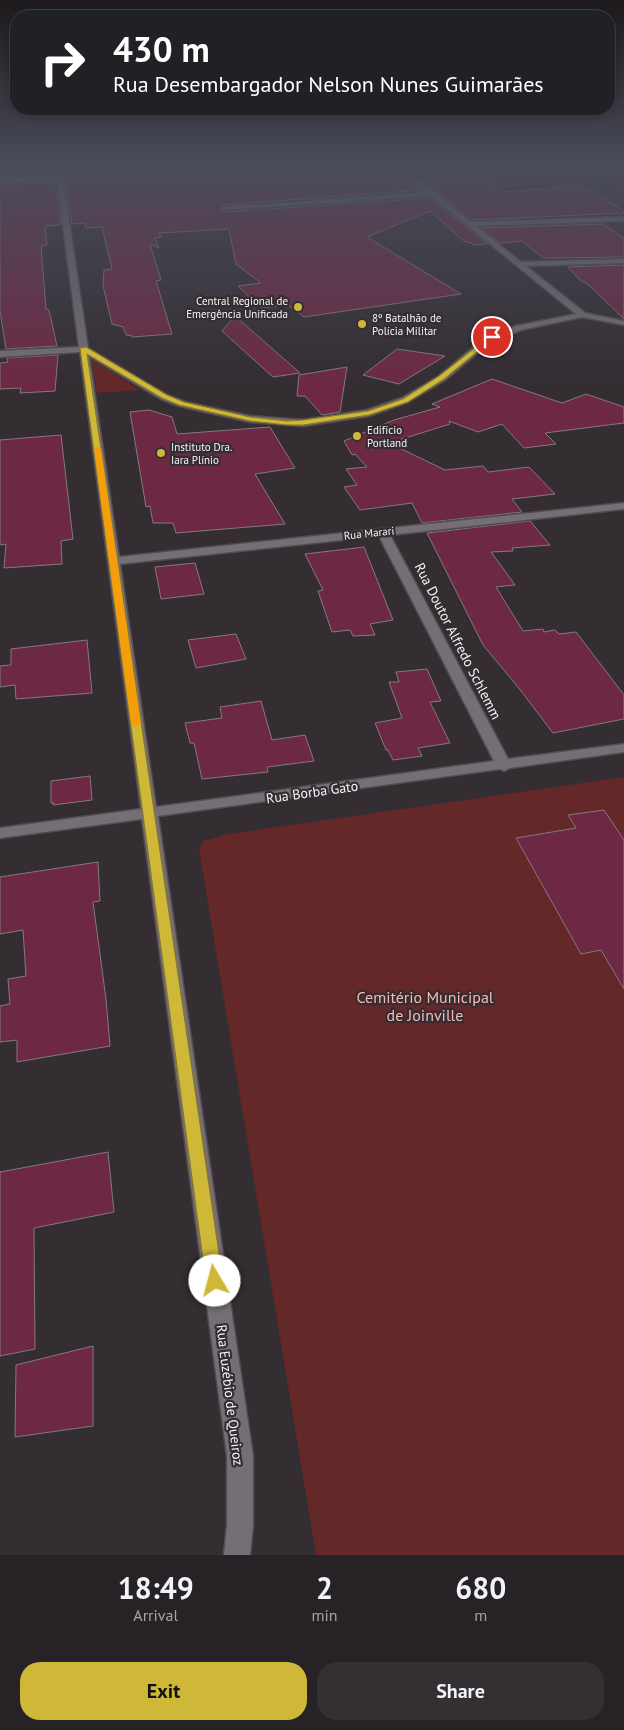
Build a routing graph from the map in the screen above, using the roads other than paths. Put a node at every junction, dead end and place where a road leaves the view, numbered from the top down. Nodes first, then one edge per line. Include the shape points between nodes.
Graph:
1 (68, 239) edge
2 (487, 239) edge
3 (624, 261) edge
4 (519, 264) junction
5 (582, 315) junction
6 (624, 323) edge
7 (83, 348) junction
8 (0, 354) edge
9 (624, 506) edge
10 (383, 532) junction
11 (114, 561) junction
12 (624, 748) edge
13 (504, 766) junction
14 (148, 814) junction
15 (0, 833) edge
16 (237, 1555) edge

1 - 7 street, Rua Euzébio de Queiroz
2 - 4 street
3 - 4 street
4 - 5 street
5 - 6 street
5 - 7 street via 518,328 492,337 442,378 405,400 369,413 303,423 250,419 182,404 164,397
7 - 8 street
7 - 11 street, Rua Euzébio de Queiroz
9 - 10 street, Rua Marari
10 - 11 street, Rua Marari
10 - 13 street, Rua Doutor Alfredo Schlemm
11 - 14 street, Rua Euzébio de Queiroz
12 - 13 street, Rua Borba Gato
13 - 14 street, Rua Borba Gato
14 - 15 street, Rua Borba Gato
14 - 16 street, Rua Euzébio de Queiroz via 240,1456

